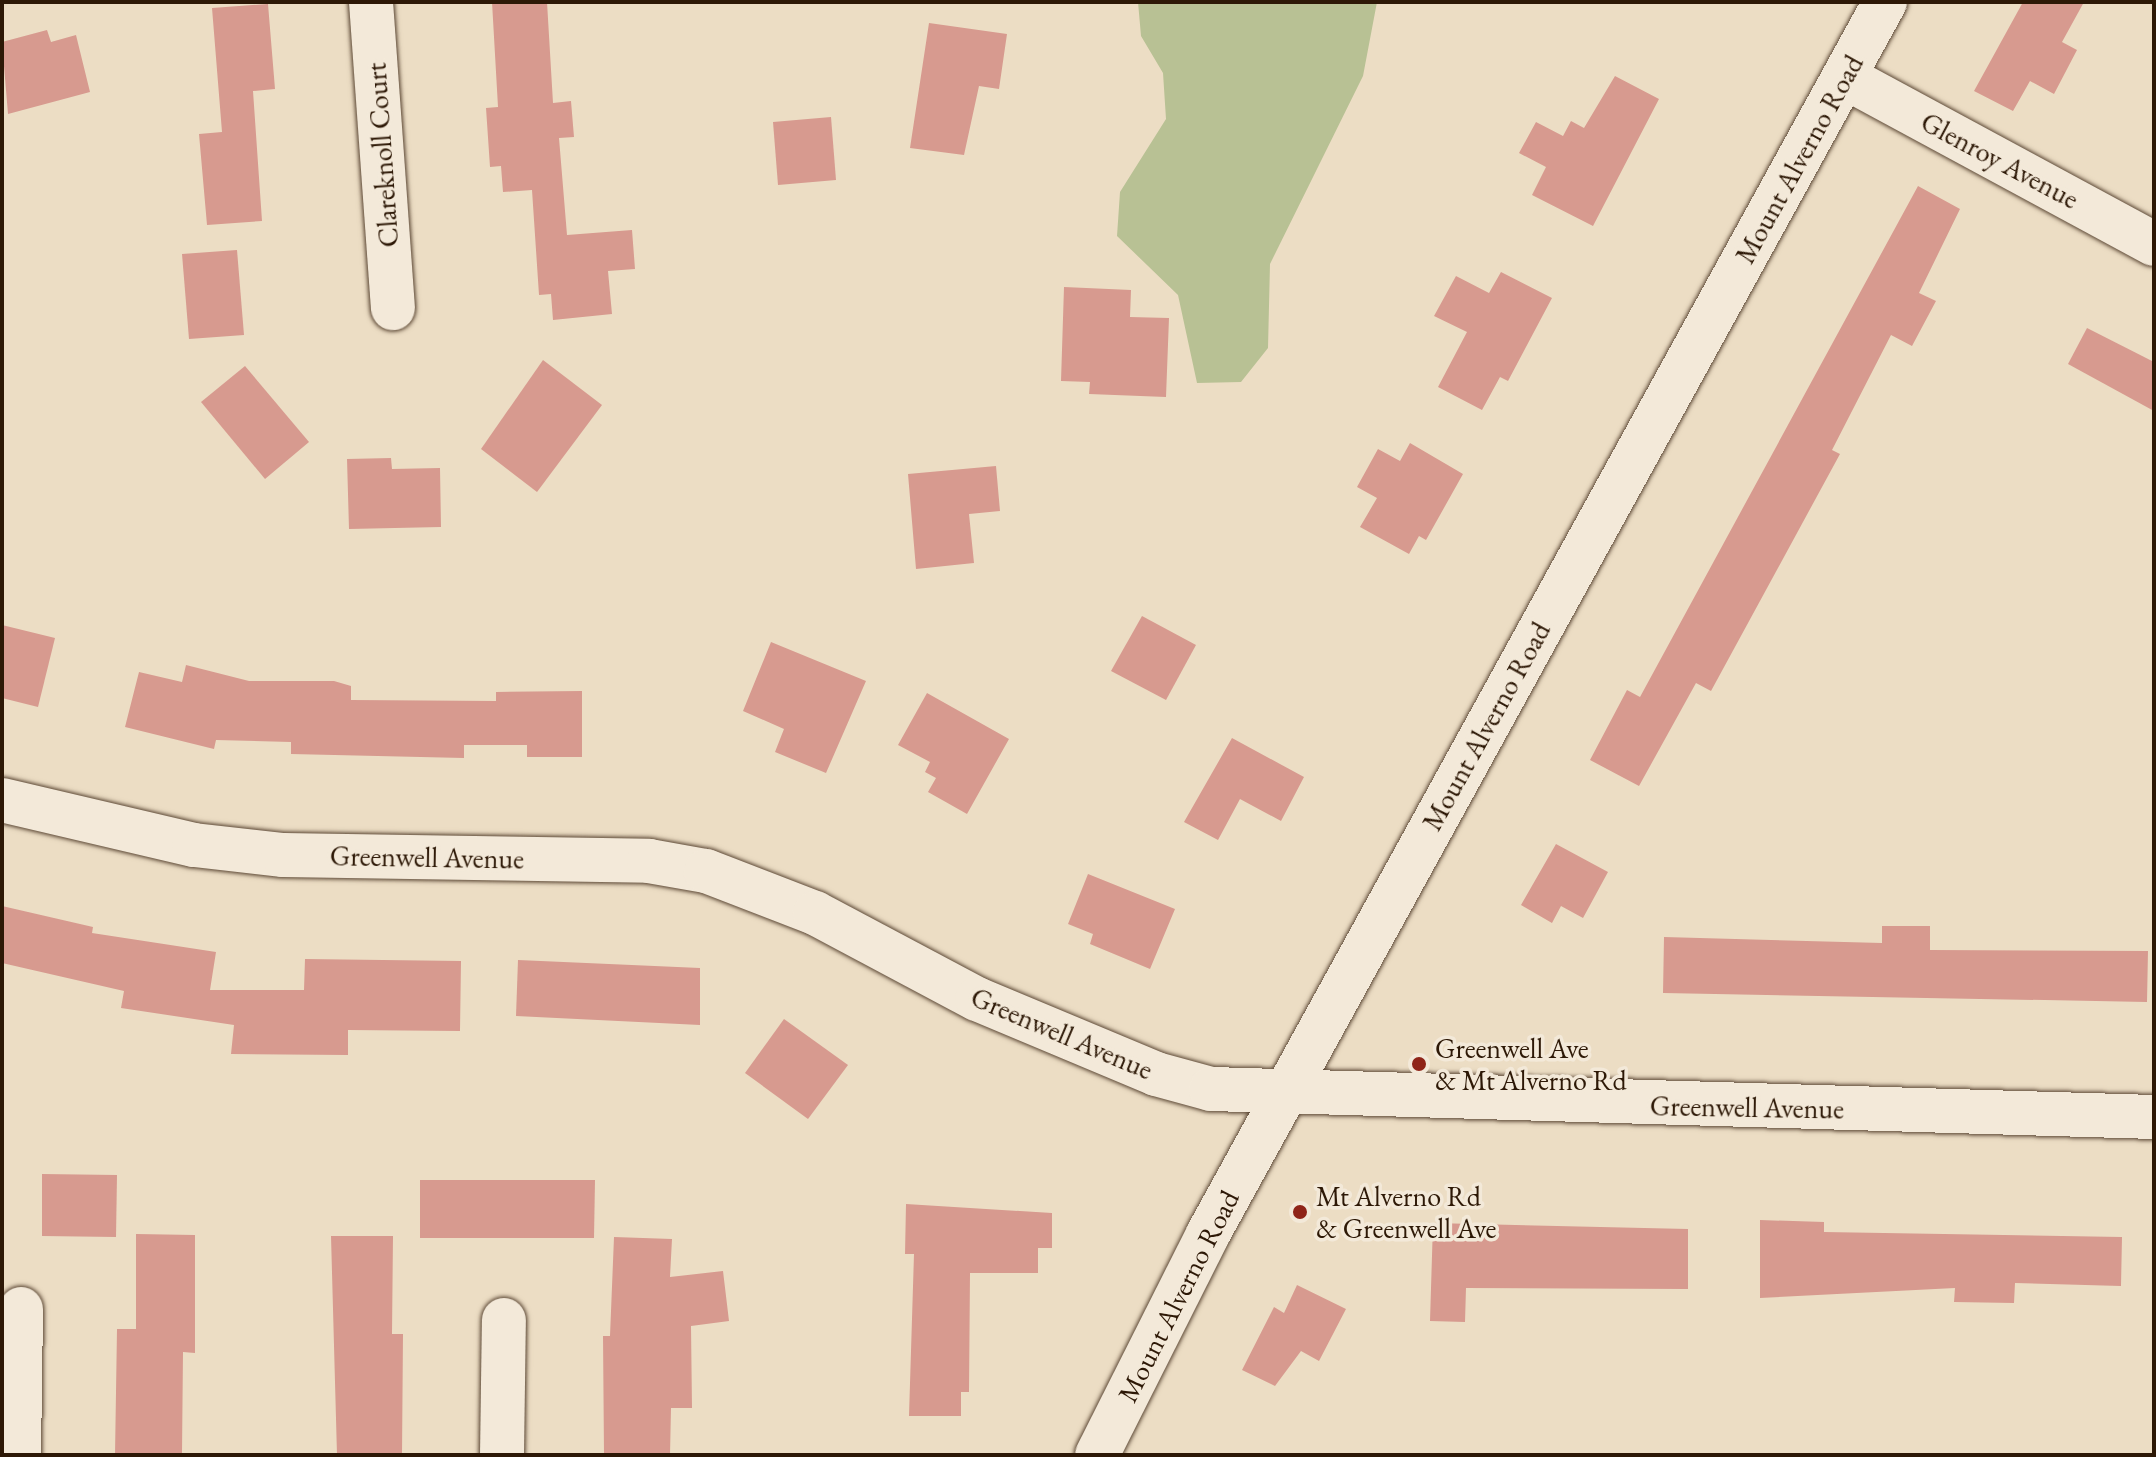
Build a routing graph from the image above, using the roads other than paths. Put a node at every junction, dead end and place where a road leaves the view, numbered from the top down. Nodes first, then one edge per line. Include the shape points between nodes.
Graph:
1 (371, 2) edge
2 (1885, 2) edge
3 (1845, 77) junction
4 (2154, 244) edge
5 (393, 308) dead end
6 (2, 800) edge
7 (1285, 1096) junction
8 (2154, 1117) edge
9 (21, 1309) dead end
10 (504, 1320) dead end
11 (19, 1455) edge
12 (502, 1455) edge
13 (1097, 1455) edge

1 - 5 street, Clareknoll Court
2 - 3 street, Mount Alverno Road
3 - 4 street, Glenroy Avenue
3 - 7 street, Mount Alverno Road
6 - 7 street, Greenwell Avenue via 194,845 283,855 649,861 706,871 762,888 977,999 1156,1074
7 - 8 street, Greenwell Avenue
7 - 13 street, Mount Alverno Road
9 - 11 street
10 - 12 street

